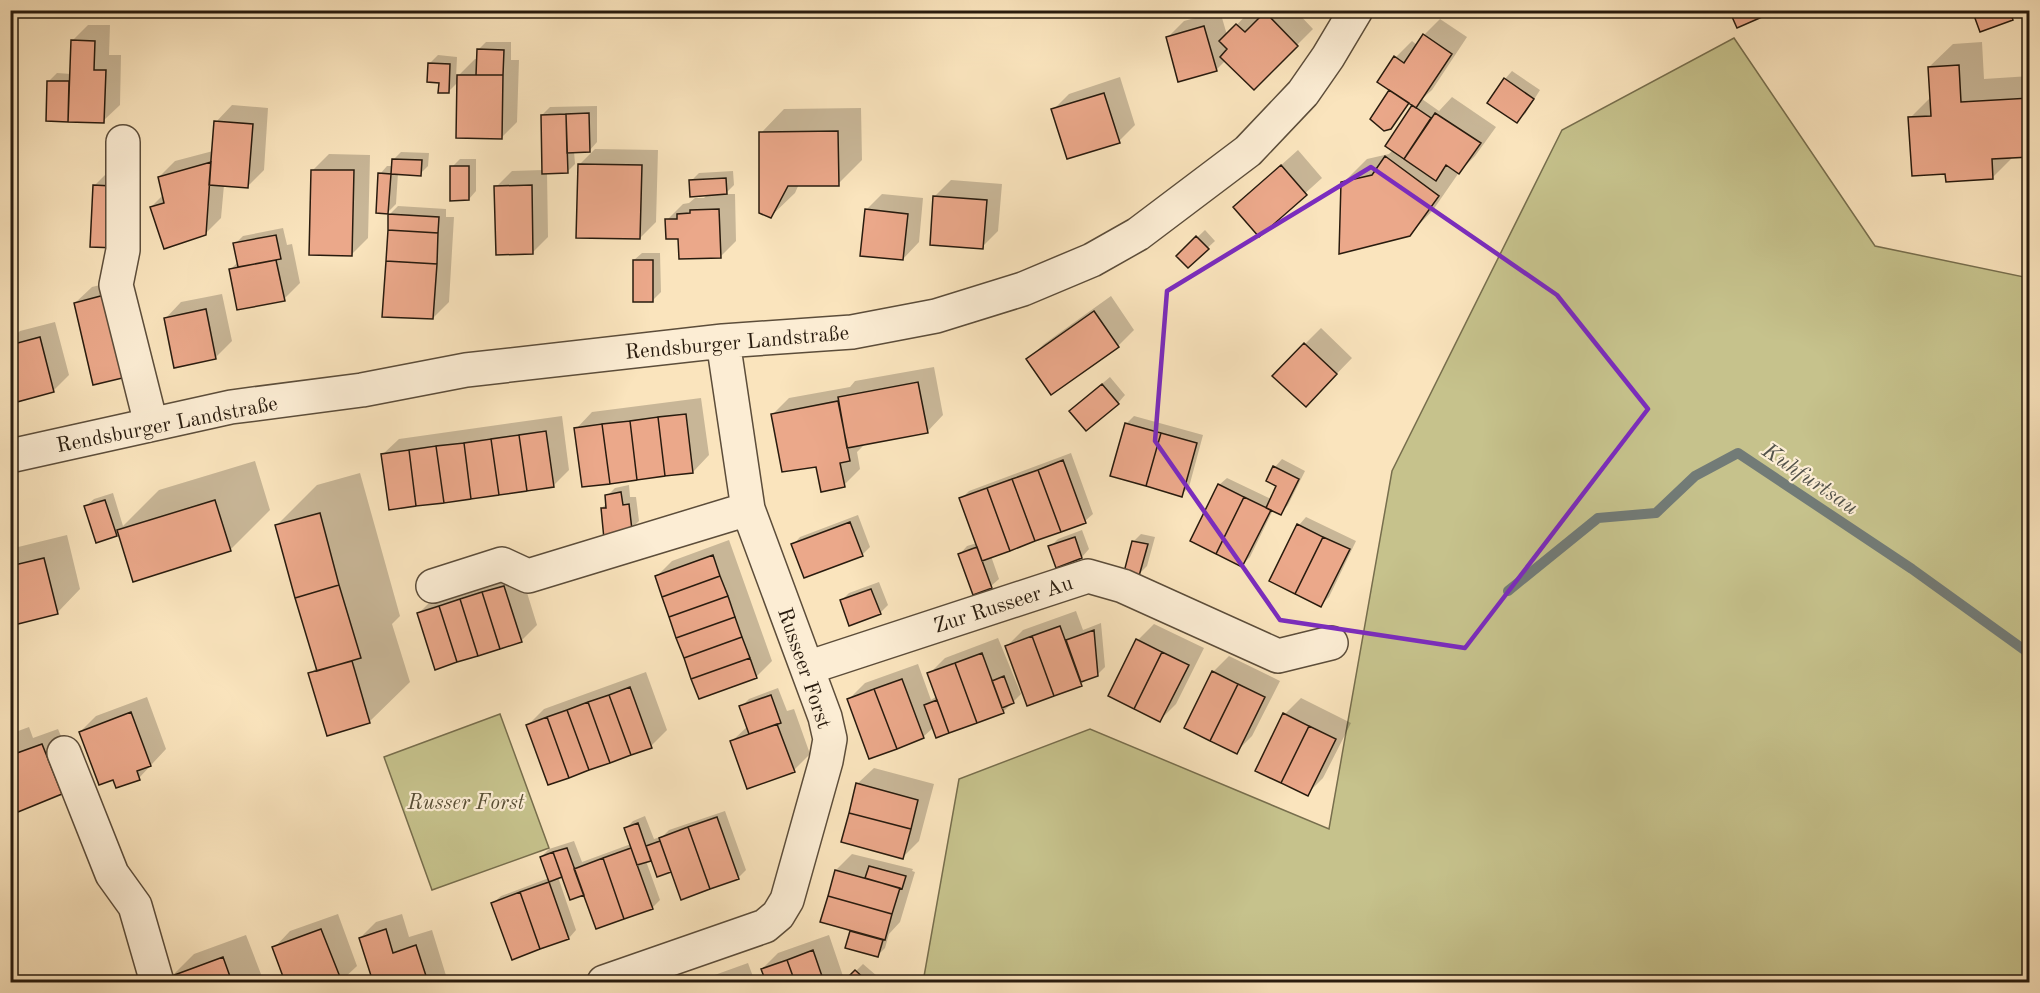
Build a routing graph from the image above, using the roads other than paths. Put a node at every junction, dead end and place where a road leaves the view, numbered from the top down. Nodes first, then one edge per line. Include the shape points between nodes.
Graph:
1 (1356, 10) edge
2 (123, 142) dead end
3 (723, 341) junction
4 (151, 424) junction
5 (10, 456) edge
6 (748, 509) junction
7 (433, 586) dead end
8 (1331, 643) dead end
9 (807, 668) junction
10 (64, 753) dead end
11 (157, 982) edge
12 (604, 982) edge

1 - 3 street, Rendsburger Landstraße via 1303,93 1248,151 1138,234 1092,260 1023,289 936,316 852,332
2 - 4 street via 123,250 116,285
3 - 4 street, Rendsburger Landstraße via 466,370 362,390 231,407
3 - 6 street, Russeer Forst
4 - 5 street, Rendsburger Landstraße
6 - 7 street via 528,576 501,564
6 - 9 street, Russeer Forst
8 - 9 street, Zur Russeer Au via 1278,656 1123,586 1088,576
9 - 12 street, Russeer Forst via 830,739 787,900 778,915 765,926
10 - 11 street via 112,874 135,906

